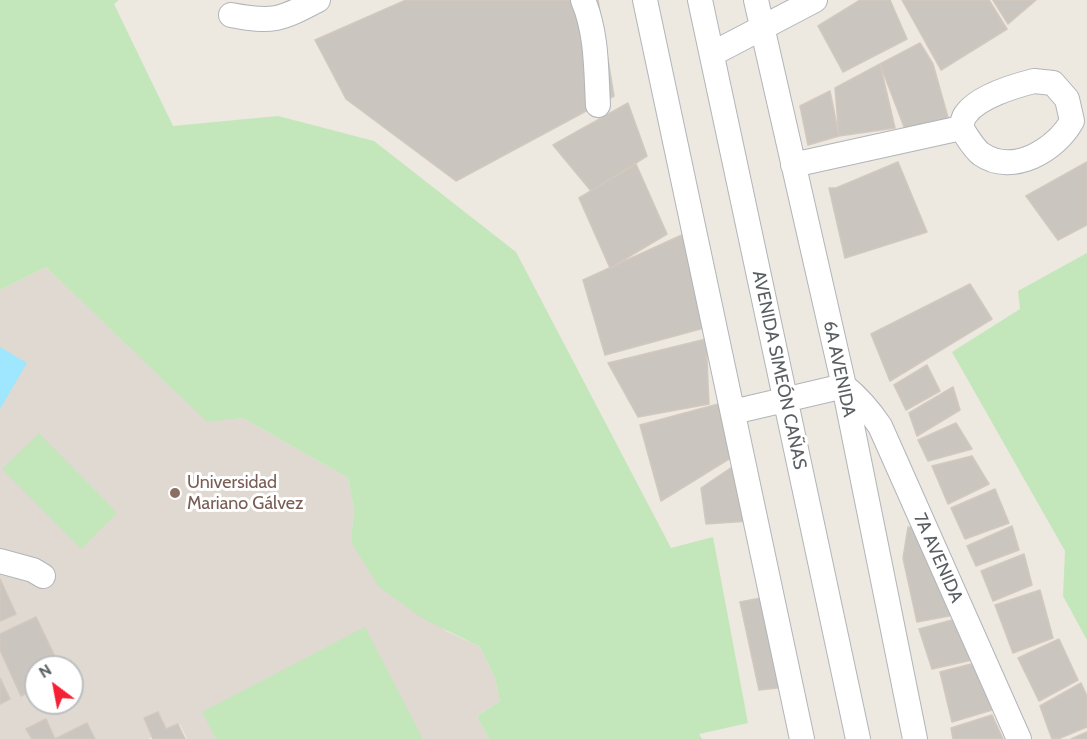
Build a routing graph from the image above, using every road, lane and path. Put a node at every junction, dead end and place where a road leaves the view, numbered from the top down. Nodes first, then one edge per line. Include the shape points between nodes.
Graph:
1 (318, 0) edge
2 (583, 0) edge
3 (645, 0) edge
4 (700, 0) edge
5 (756, 0) edge
6 (815, 0) edge
7 (231, 15) dead end
8 (762, 28) junction
9 (712, 54) junction
10 (598, 105) dead end
11 (961, 128) dead end
12 (793, 165) junction
13 (844, 386) junction
14 (785, 400) junction
15 (733, 412) junction
16 (0, 561) edge
17 (43, 576) dead end
18 (802, 739) edge
19 (858, 739) edge
20 (915, 739) edge
21 (1019, 739) edge

1 - 7 street via 288,16 270,20
2 - 10 street via 594,38
3 - 15 street
4 - 9 street, AVENIDA SIMEÓN CAÑAS
5 - 8 street, 6A AVENIDA
6 - 8 street
8 - 9 street
8 - 12 street, 6A AVENIDA
9 - 14 street, AVENIDA SIMEÓN CAÑAS
11 - 12 street
12 - 13 street, 6A AVENIDA
13 - 14 street
13 - 20 street, 6A AVENIDA
13 - 21 street, 7A AVENIDA via 880,426
14 - 15 street
14 - 19 street, AVENIDA SIMEÓN CAÑAS
15 - 18 street
16 - 17 street

